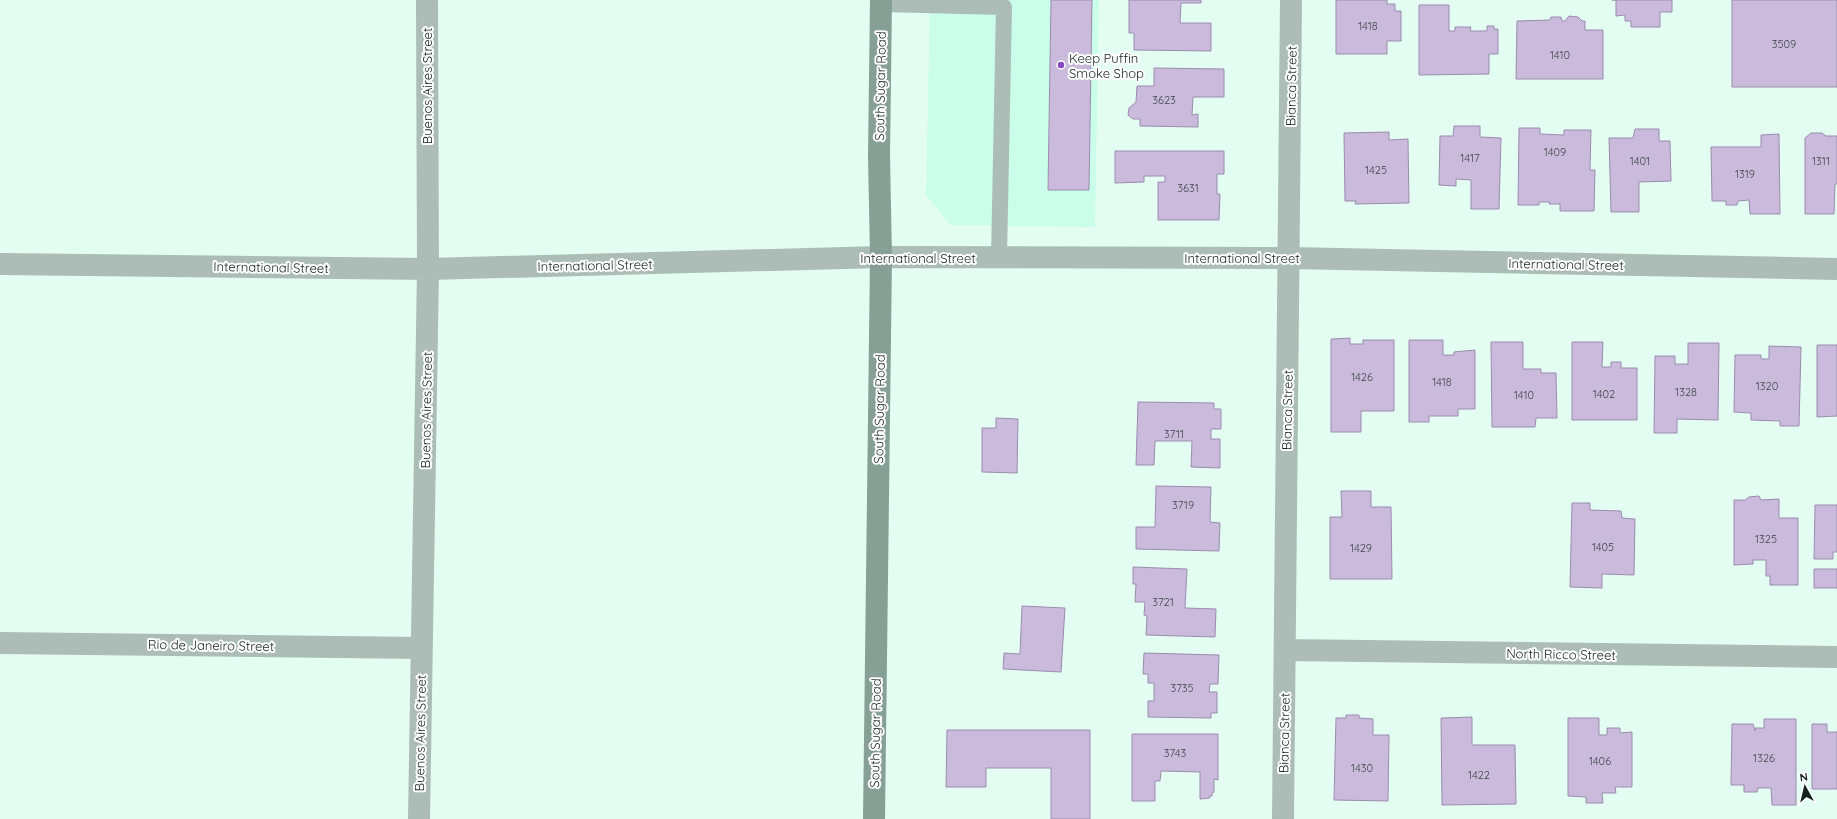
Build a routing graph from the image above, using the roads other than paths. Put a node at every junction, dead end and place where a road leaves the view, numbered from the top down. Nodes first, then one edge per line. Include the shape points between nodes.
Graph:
1 (427, 0) edge
2 (1292, 0) edge
3 (881, 2) edge
4 (881, 257) junction
5 (999, 258) junction
6 (1289, 258) junction
7 (0, 264) edge
8 (428, 269) junction
9 (1837, 269) edge
10 (0, 643) edge
11 (421, 648) junction
12 (1285, 650) junction
13 (1837, 657) edge
14 (420, 819) edge
15 (874, 819) edge
16 (1283, 819) edge

1 - 8 street, Buenos Aires Street
2 - 6 street, Bianca Street
3 - 4 main road, South Sugar Road
3 - 5 lane via 1004,7
4 - 5 street, International Street
4 - 8 street, International Street
4 - 15 main road, South Sugar Road
5 - 6 street, International Street
6 - 9 street, International Street
6 - 12 street, Bianca Street
7 - 8 street, International Street
8 - 11 street, Buenos Aires Street
10 - 11 street, Rio de Janeiro Street
11 - 14 street, Buenos Aires Street
12 - 13 street, North Ricco Street
12 - 16 street, Bianca Street

